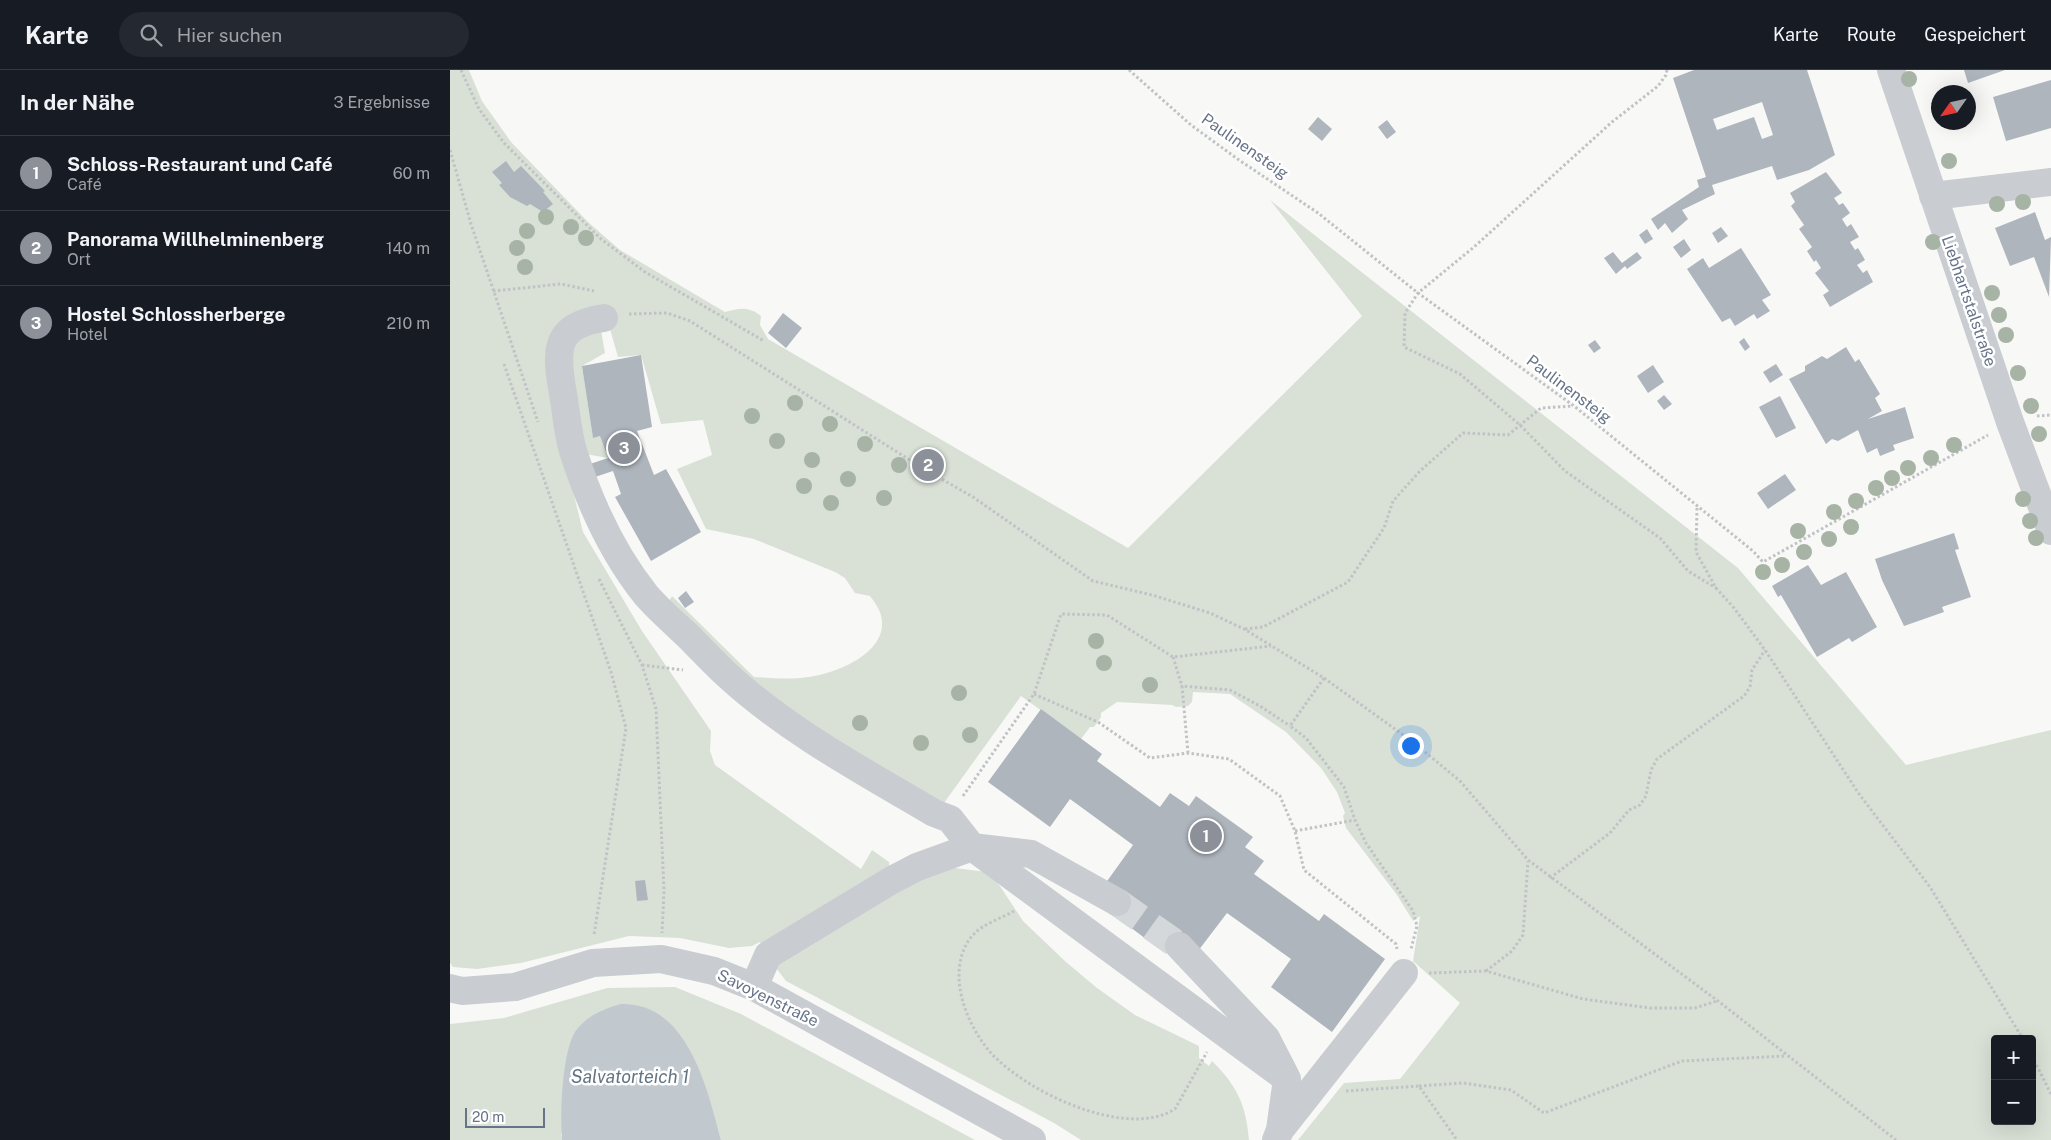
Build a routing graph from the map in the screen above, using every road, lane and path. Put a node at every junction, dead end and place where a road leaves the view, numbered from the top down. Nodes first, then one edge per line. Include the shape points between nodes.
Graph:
1 (460, 70) edge
2 (1129, 70) edge
3 (1667, 70) edge
4 (1891, 70) edge
5 (450, 150) edge
6 (2051, 182) edge
7 (1934, 196) junction
8 (493, 291) junction
9 (1418, 293) junction
10 (602, 305) junction
11 (630, 308) dead end
12 (637, 312) junction
13 (764, 341) dead end
14 (504, 364) dead end
15 (1574, 406) junction
16 (2010, 422) junction
17 (1520, 425) junction
18 (540, 430) dead end
19 (1697, 507) junction
20 (2051, 531) edge
21 (595, 572) dead end
22 (1716, 588) junction
23 (1244, 629) junction
24 (1272, 646) junction
25 (1765, 650) junction
26 (1173, 657) junction
27 (1324, 678) junction
28 (1182, 686) junction
29 (1034, 694) junction
30 (1290, 726) junction
31 (1188, 753) junction
32 (950, 819) junction
33 (1355, 820) junction
34 (1295, 831) junction
35 (972, 847) junction
36 (1528, 860) junction
37 (1550, 878) junction
38 (1040, 897) junction
39 (1117, 902) tunnel mouth
40 (1179, 946) tunnel mouth
41 (661, 959) junction
42 (593, 964) junction
43 (1486, 972) junction
44 (1404, 973) junction
45 (450, 988) edge
46 (754, 988) junction
47 (1718, 1001) junction
48 (1220, 1030) junction
49 (2021, 1035) edge
50 (1787, 1056) junction
51 (2036, 1064) edge
52 (1287, 1079) junction
53 (1419, 1086) junction
54 (1310, 1093) junction
55 (2051, 1094) edge
56 (1103, 1120) dead end
57 (1125, 1123) dead end
58 (1278, 1135) edge
59 (1032, 1140) edge
60 (1457, 1140) edge
61 (1896, 1140) edge

1 - 13 path via 480,109 504,143 601,239 644,272
2 - 9 path, Paulinensteig via 1191,125 1318,212
3 - 9 path via 1658,86 1612,122 1481,241
4 - 7 street, Liebhartstalstraße
5 - 8 path
6 - 7 street
7 - 16 street, Liebhartstalstraße
8 - 10 path via 561,284
8 - 18 path
9 - 15 path, Paulinensteig
9 - 17 path via 1405,313 1404,347 1460,374
10 - 12 path
10 - 32 street via 587,321 565,333 559,366 573,450 596,513 624,563 647,595 721,669 782,718 845,760
11 - 12 path
12 - 23 path via 668,313 690,321 973,497 1093,581 1210,613
14 - 42 path via 611,672 626,728 592,944
15 - 17 path via 1541,408
15 - 19 path, Paulinensteig
16 - 19 path, Paulinensteig via 1763,562
16 - 20 street, Liebhartstalstraße
17 - 22 path via 1565,471 1660,538 1688,571
17 - 23 path via 1508,435 1463,432 1393,501 1384,528 1348,582 1263,627
19 - 22 path via 1696,552
21 - 41 path via 642,665 656,710 664,890
22 - 25 path
23 - 24 path
24 - 26 path
24 - 27 path
25 - 37 path via 1752,670 1750,687 1744,696 1657,758 1646,796 1640,805 1629,810 1610,833
25 - 49 path via 1860,794 1930,886
26 - 28 path
26 - 29 path via 1107,615 1061,614
27 - 30 path
27 - 36 path via 1413,742 1460,781
28 - 30 path via 1230,690
28 - 31 path
29 - 31 path via 1098,722 1150,758
29 - 32 path
30 - 33 path via 1306,738 1344,787
31 - 34 path via 1230,759 1237,764 1280,796
32 - 35 street
33 - 34 path
33 - 44 path via 1366,842 1413,910 1417,926
34 - 44 path via 1304,870 1396,944
35 - 38 street
35 - 39 street via 1031,854
35 - 46 street via 892,880 768,955
36 - 37 path
36 - 43 path via 1522,935 1512,951
37 - 47 path
38 - 48 street
38 - 56 path via 974,934 959,959 959,993 972,1023 990,1051 1026,1085 1061,1105
40 - 52 street via 1266,1038
41 - 42 street, Savoyenstraße
41 - 46 street, Savoyenstraße via 714,971
42 - 45 street, Savoyenstraße via 514,987 462,991
43 - 44 path
43 - 47 path via 1583,999 1650,1008 1695,1008
44 - 54 street
46 - 59 street, Savoyenstraße
47 - 50 path
48 - 52 street
48 - 57 path via 1175,1109 1159,1120
50 - 53 path via 1682,1061 1544,1113 1511,1090 1463,1083
50 - 61 path
51 - 55 path
52 - 58 street
53 - 54 path
53 - 60 path
54 - 58 street

